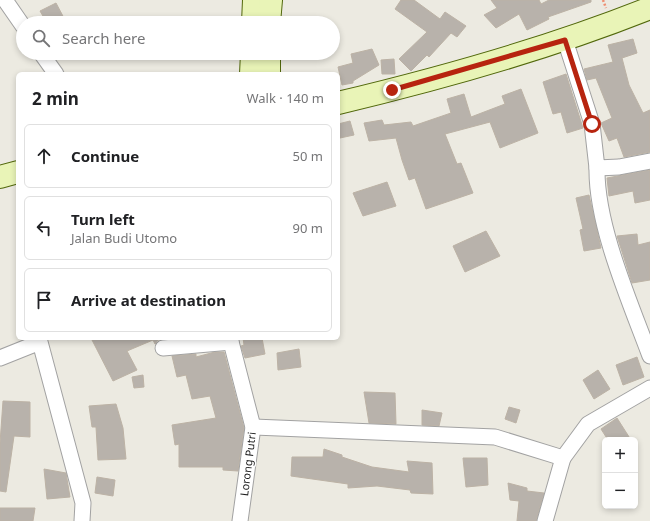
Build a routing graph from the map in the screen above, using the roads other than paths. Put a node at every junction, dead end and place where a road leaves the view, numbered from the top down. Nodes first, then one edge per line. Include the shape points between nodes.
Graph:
1 (5, 0) edge
2 (254, 0) edge
3 (270, 0) edge
4 (650, 8) edge
5 (16, 16) edge
6 (253, 16) edge
7 (269, 16) edge
8 (565, 40) junction
9 (47, 60) edge
10 (252, 60) edge
11 (269, 60) edge
12 (55, 72) edge
13 (251, 72) edge
14 (269, 72) edge
15 (340, 103) edge
16 (650, 161) edge
17 (597, 168) junction
18 (16, 173) edge
19 (0, 177) edge
20 (231, 340) edge
21 (163, 348) dead end
22 (650, 356) edge
23 (0, 358) edge
24 (650, 388) edge
25 (253, 427) junction
26 (563, 458) junction
27 (82, 521) edge
28 (240, 521) edge
29 (546, 521) edge

1 - 5 street
2 - 6 main road
3 - 7 main road
4 - 8 main road
8 - 15 main road
8 - 17 street via 592,124
9 - 12 street
10 - 13 main road
11 - 14 main road
16 - 17 street
17 - 22 street via 598,191 610,242
18 - 19 main road
20 - 21 street
20 - 25 street, Lorong Putri
23 - 27 street via 40,342 83,503
24 - 26 street via 588,424
25 - 26 street via 495,437
25 - 28 street, Lorong Putri
26 - 29 street

